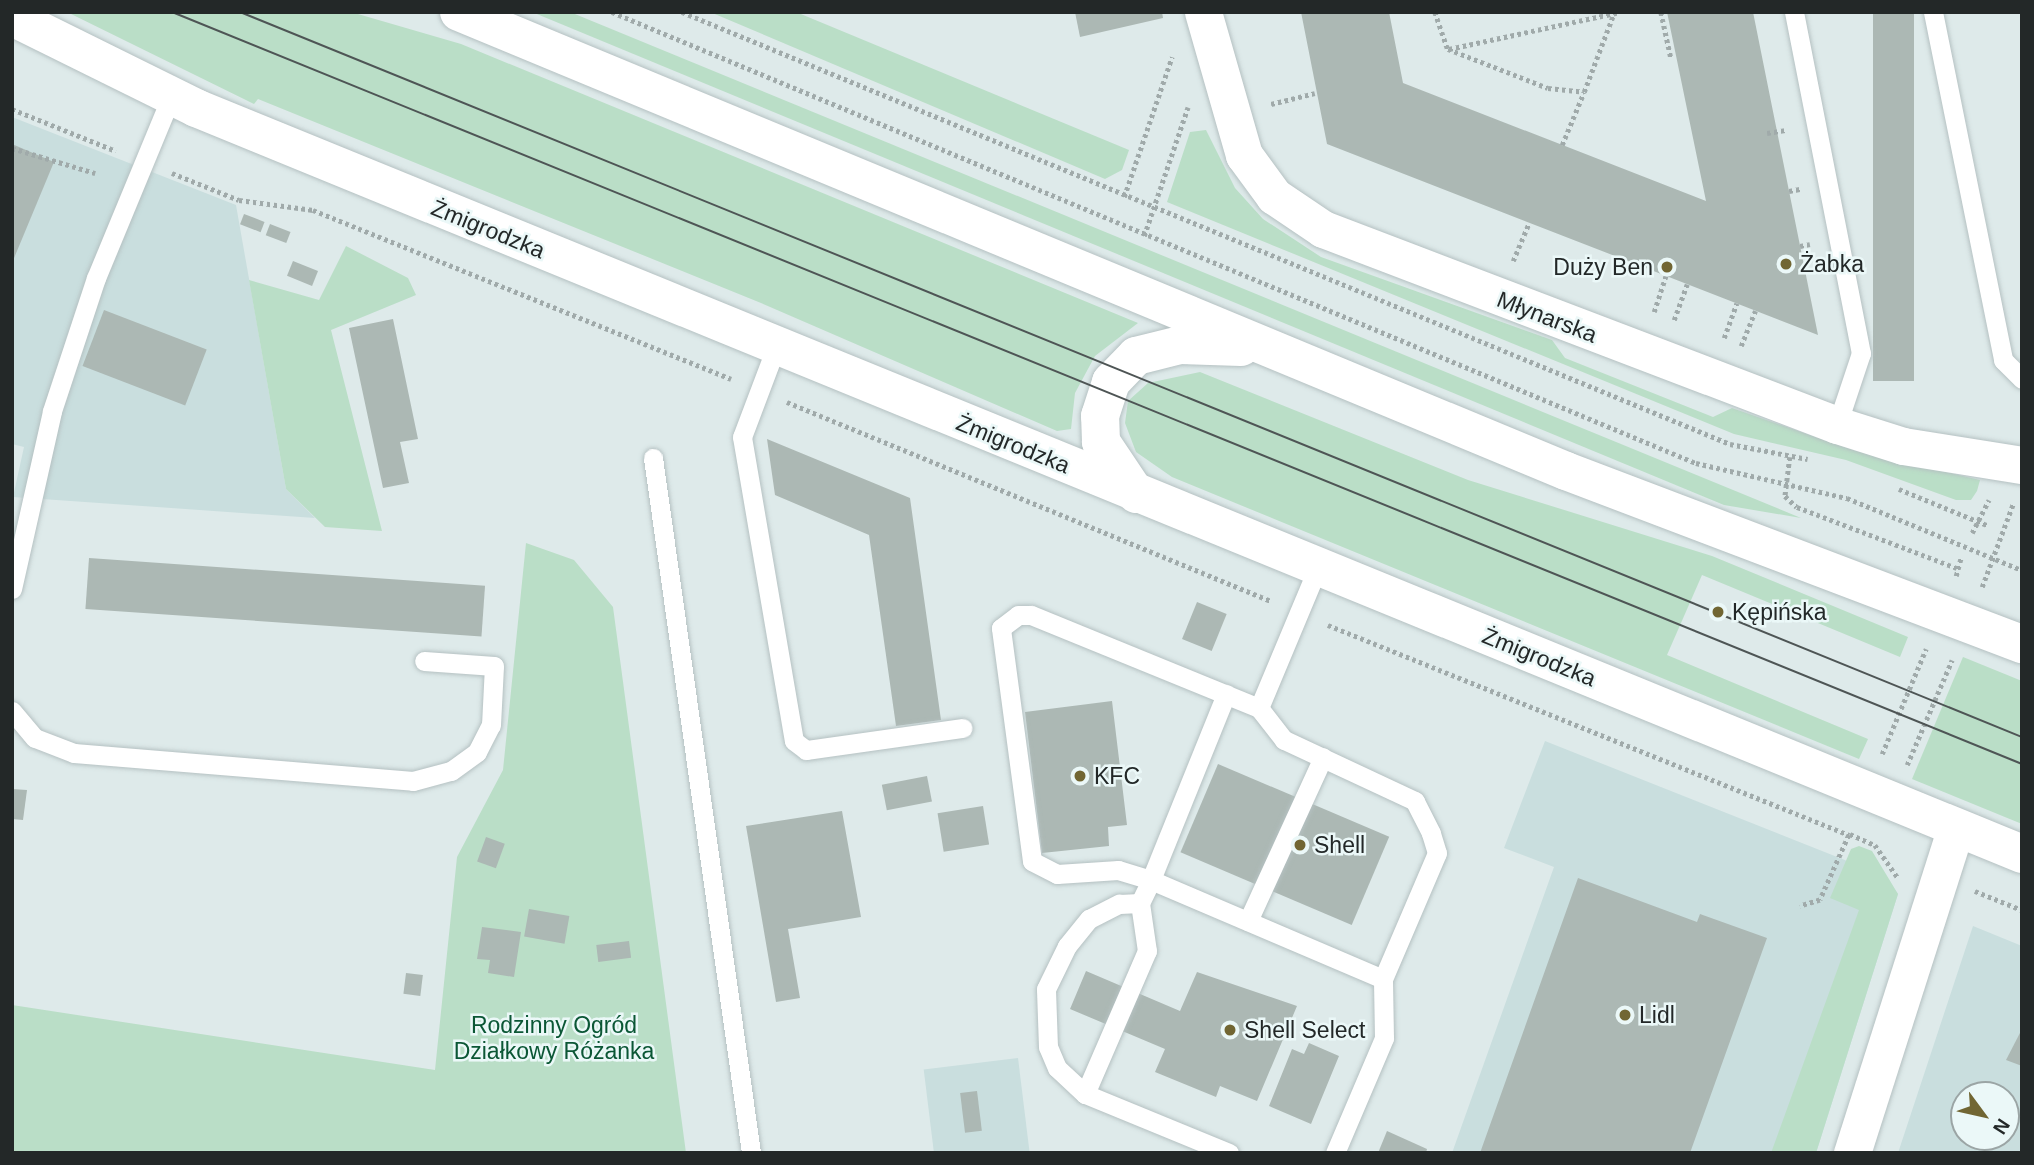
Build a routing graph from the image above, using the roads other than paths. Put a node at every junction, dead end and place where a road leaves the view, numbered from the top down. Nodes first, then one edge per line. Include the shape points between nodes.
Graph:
1 (459, 12) edge
2 (1203, 12) edge
3 (1794, 12) edge
4 (1933, 12) edge
5 (12, 17) edge
6 (170, 97) junction
7 (776, 347) junction
8 (1264, 349) junction
9 (2022, 379) edge
10 (1837, 425) junction
11 (653, 458) dead end
12 (2021, 465) edge
13 (1136, 494) junction
14 (1318, 567) junction
15 (12, 589) edge
16 (2022, 644) edge
17 (424, 661) dead end
18 (1226, 694) junction
19 (1259, 708) junction
20 (12, 711) edge
21 (961, 728) dead end
22 (1323, 757) junction
23 (1956, 827) junction
24 (2022, 854) edge
25 (1150, 880) junction
26 (1140, 904) junction
27 (1248, 921) junction
28 (1384, 979) junction
29 (1085, 1094) junction
30 (751, 1153) edge
31 (1229, 1153) edge
32 (1335, 1153) edge
33 (1852, 1153) edge

1 - 8 main road
2 - 10 street, Młynarska via 1232,131 1259,178 1323,229
3 - 10 lane via 1861,354
4 - 9 lane via 2003,360
5 - 6 main road, Żmigrodzka
6 - 7 main road, Żmigrodzka
6 - 15 lane via 141,161 52,411
7 - 13 main road, Żmigrodzka
7 - 21 lane via 745,419 743,455 794,741 806,750
8 - 13 main road via 1180,345 1136,356 1111,382 1100,416 1101,442
8 - 16 main road
10 - 12 street, Młynarska via 1903,446
11 - 30 lane
13 - 14 main road, Żmigrodzka
14 - 19 lane
14 - 23 main road, Żmigrodzka via 1884,784
17 - 20 lane via 494,666 491,725 477,752 451,771 413,781 74,753 35,738
18 - 19 lane
18 - 25 lane
18 - 25 lane via 1031,615 1008,621 999,641 1032,861 1057,874 1118,870
19 - 22 lane via 1284,740
22 - 27 lane
22 - 28 lane via 1415,801 1437,853
23 - 24 main road, Żmigrodzka
23 - 33 street
25 - 26 lane
25 - 27 lane
26 - 29 lane via 1147,951
26 - 29 lane via 1119,904 1089,919 1061,956 1046,989 1048,1047 1057,1068
27 - 28 lane
28 - 32 lane via 1384,1038
29 - 31 lane

